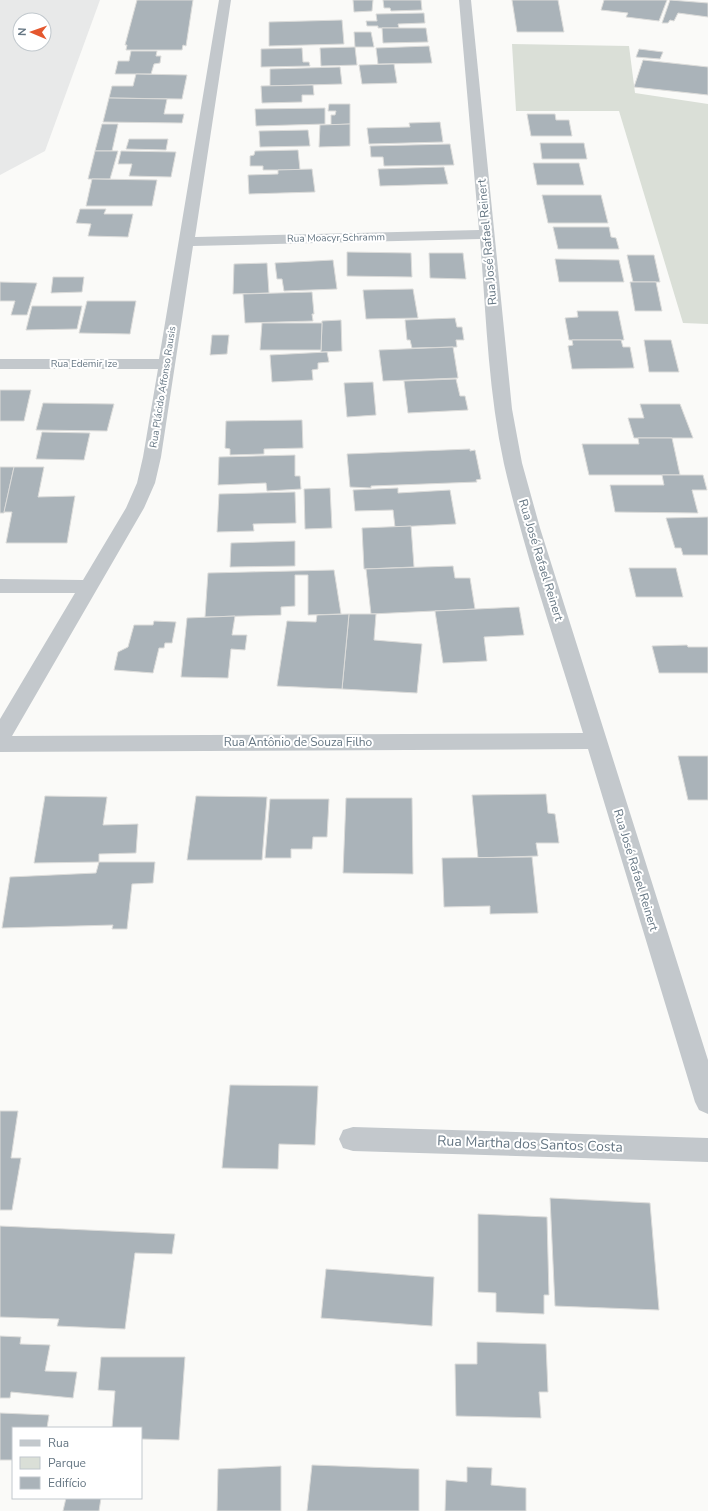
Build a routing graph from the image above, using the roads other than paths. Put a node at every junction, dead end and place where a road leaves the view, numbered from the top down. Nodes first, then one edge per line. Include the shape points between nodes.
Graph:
1 (224, 0) edge
2 (466, 0) edge
3 (486, 234) junction
4 (186, 242) junction
5 (0, 364) edge
6 (167, 364) junction
7 (0, 586) edge
8 (89, 587) junction
9 (0, 738) edge
10 (596, 741) junction
11 (0, 744) edge
12 (708, 1102) edge
13 (353, 1139) dead end
14 (708, 1150) edge

1 - 4 street, Rua Plácido Affonso Rausis
2 - 3 street, Rua José Rafael Reinert
3 - 4 street, Rua Moacyr Schramm
3 - 10 street, Rua José Rafael Reinert via 503,409 513,463 530,528
4 - 6 street, Rua Plácido Affonso Rausis
5 - 6 street, Rua Edemir Ize
6 - 8 street, Rua Plácido Affonso Rausis via 146,482 135,508
7 - 8 street
8 - 9 street, Rua Plácido Affonso Rausis
10 - 11 street, Rua Antônio de Souza Filho
10 - 12 street, Rua José Rafael Reinert
13 - 14 street, Rua Martha dos Santos Costa

